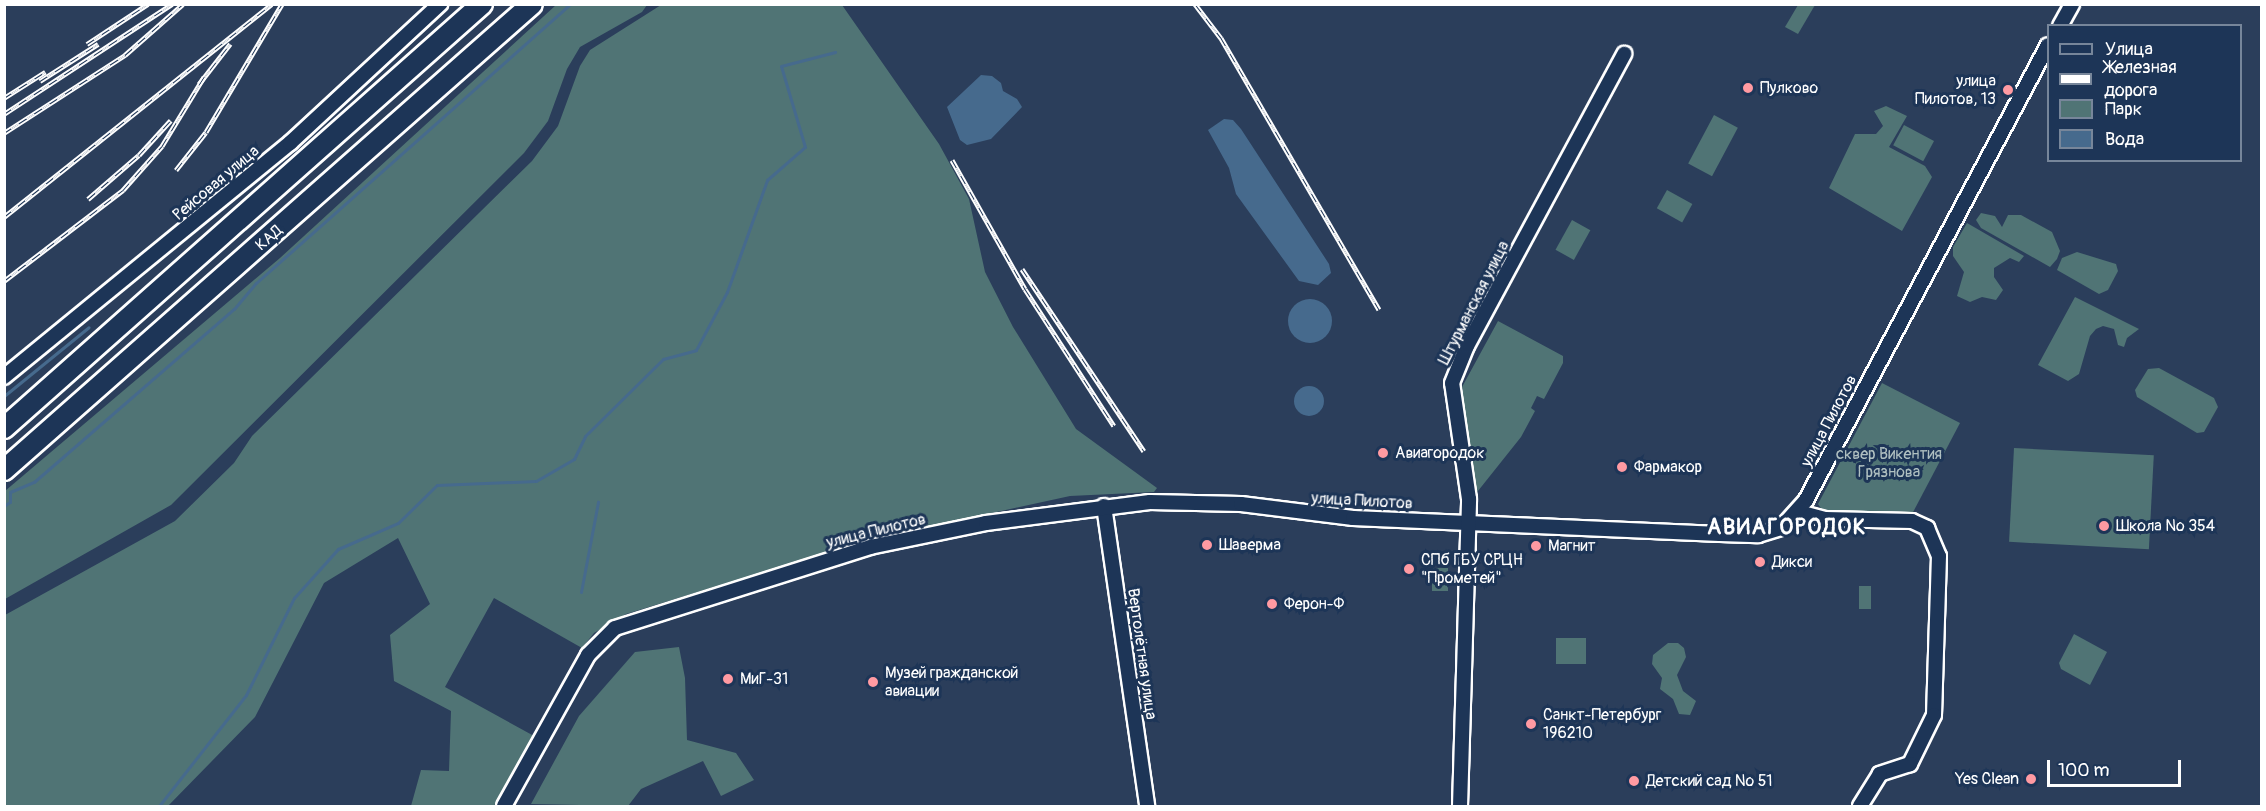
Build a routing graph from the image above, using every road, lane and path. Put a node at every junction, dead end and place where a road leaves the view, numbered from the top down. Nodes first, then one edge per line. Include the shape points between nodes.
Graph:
1 (440, 4) edge
2 (482, 4) edge
3 (532, 4) edge
4 (2072, 4) edge
5 (2061, 24) edge
6 (2047, 49) edge
7 (1624, 54) dead end
8 (4, 377) edge
9 (4, 428) edge
10 (4, 470) edge
11 (1104, 506) junction
12 (1798, 512) junction
13 (1469, 523) junction
14 (504, 807) edge
15 (1147, 807) edge
16 (1460, 807) edge
17 (1860, 807) edge

1 - 8 street, Рейсовая улица via 290,142
2 - 9 highway, КАД
3 - 10 highway, КАД
4 - 5 street
6 - 12 street, улица Пилотов
7 - 13 street, Штурманская улица via 1454,373 1452,395 1468,477
11 - 13 street, улица Пилотов via 1204,502 1319,516
11 - 14 street, улица Пилотов via 986,523 870,547 615,628 588,656
11 - 15 street, Вертолётная улица
12 - 13 street, улица Пилотов via 1782,528 1758,534
12 - 17 street via 1825,519 1912,521 1927,528 1939,556 1934,715 1910,764 1880,774
13 - 16 street, Штурманская улица

